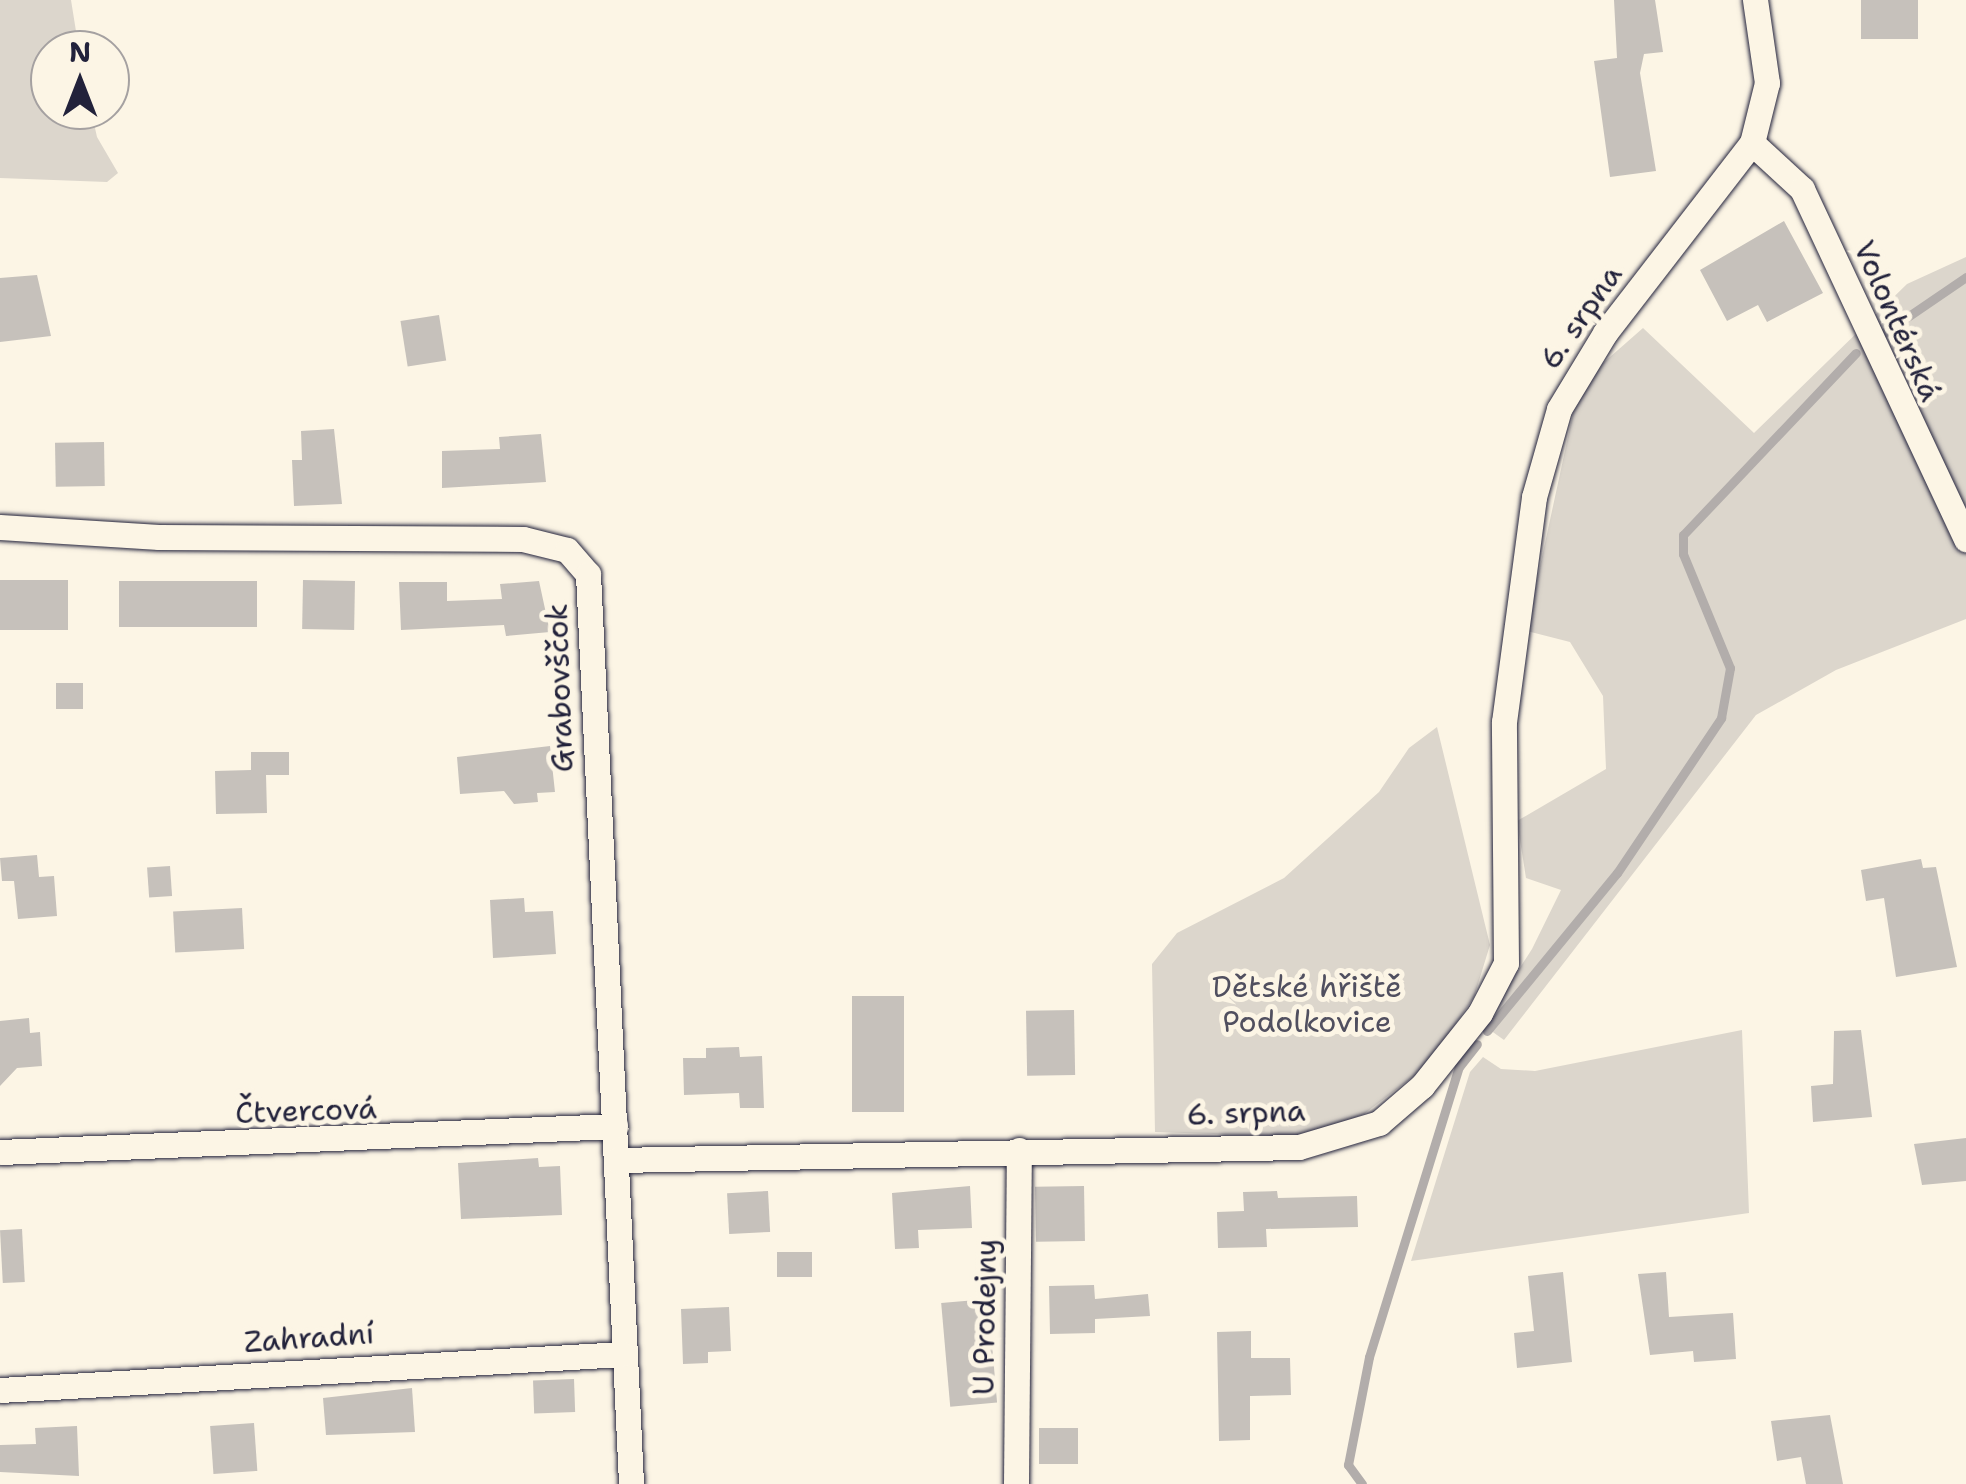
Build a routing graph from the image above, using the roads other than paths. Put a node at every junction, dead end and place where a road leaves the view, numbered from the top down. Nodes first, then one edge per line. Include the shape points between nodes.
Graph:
1 (1755, 0) edge
2 (1752, 143) junction
3 (0, 527) edge
4 (1966, 539) edge
5 (615, 1126) junction
6 (1018, 1150) junction
7 (0, 1152) edge
8 (616, 1160) junction
9 (622, 1354) junction
10 (0, 1390) edge
11 (630, 1484) edge
12 (1016, 1484) edge

1 - 2 street, 6. srpna via 1767,83
2 - 4 street, Volontérská via 1802,188
2 - 6 street, 6. srpna via 1604,333 1559,409 1534,497 1508,687 1506,963 1464,1034 1400,1106 1342,1139 1299,1147
3 - 5 street, Grabovščok via 159,537 523,540 567,550 588,574 593,628
5 - 7 street, Čtvercová
5 - 8 street, Grabovščok
6 - 8 street, 6. srpna
6 - 12 street, U Prodejny
8 - 9 street
9 - 10 street, Zahradní
9 - 11 street

